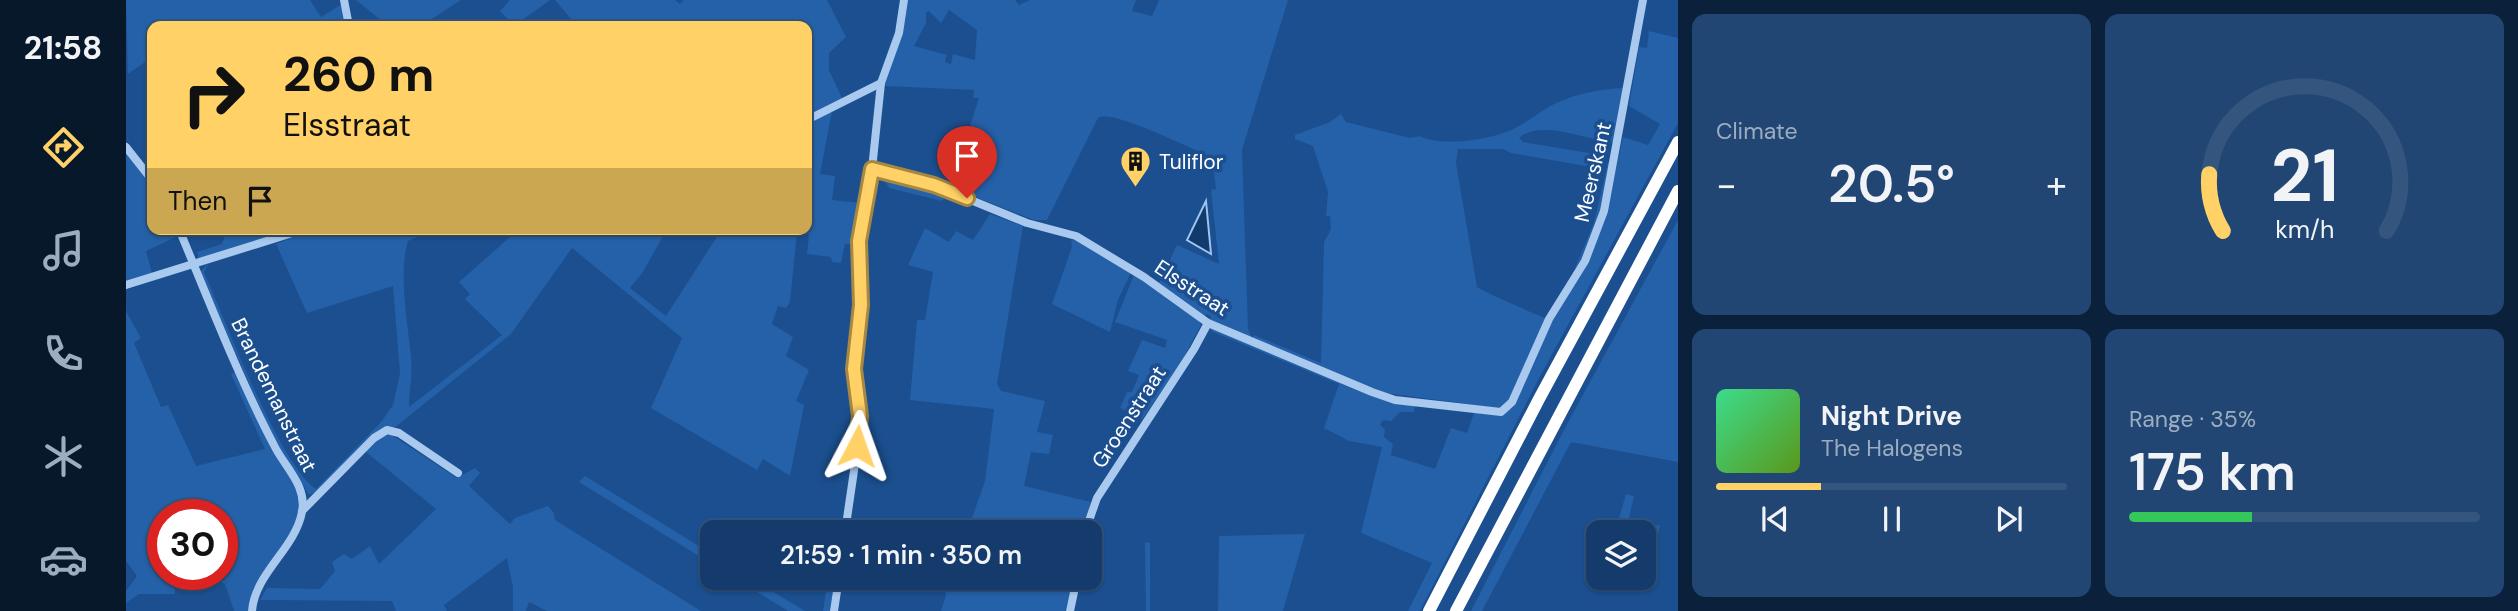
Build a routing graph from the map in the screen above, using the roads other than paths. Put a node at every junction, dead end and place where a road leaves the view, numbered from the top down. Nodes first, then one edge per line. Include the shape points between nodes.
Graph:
1 (345, 0) edge
2 (904, 0) edge
3 (1643, 0) edge
4 (348, 21) edge
5 (881, 83) junction
6 (812, 118) edge
7 (1678, 142) edge
8 (126, 147) edge
9 (872, 169) junction
10 (147, 174) edge
11 (1678, 191) edge
12 (182, 235) edge
13 (286, 235) edge
14 (194, 265) junction
15 (126, 285) edge
16 (1208, 323) junction
17 (1501, 412) joint
18 (458, 473) dead end
19 (302, 511) junction
20 (847, 520) edge
21 (1089, 520) edge
22 (837, 590) edge
23 (1074, 590) edge
24 (252, 611) edge
25 (834, 611) edge
26 (1070, 611) edge
27 (1430, 611) edge
28 (1456, 611) edge

1 - 4 street
2 - 5 street via 899,33
3 - 17 street, Meerskant via 1604,211 1585,261 1549,319 1512,402
5 - 6 street
5 - 9 street
7 - 27 highway
8 - 10 street
9 - 16 street, Elsstraat via 934,185 1027,223 1076,236
9 - 20 street via 859,241 861,305 854,369 860,430
11 - 28 highway
12 - 14 street, Brandemanstraat
13 - 14 street
14 - 15 street
14 - 19 street, Brandemanstraat via 272,441 298,485
16 - 17 street, Elsstraat via 1384,396
16 - 21 street, Groenstraat via 1097,498
18 - 19 street via 399,433 387,430
19 - 24 street via 291,539 258,589
22 - 25 street
23 - 26 street

